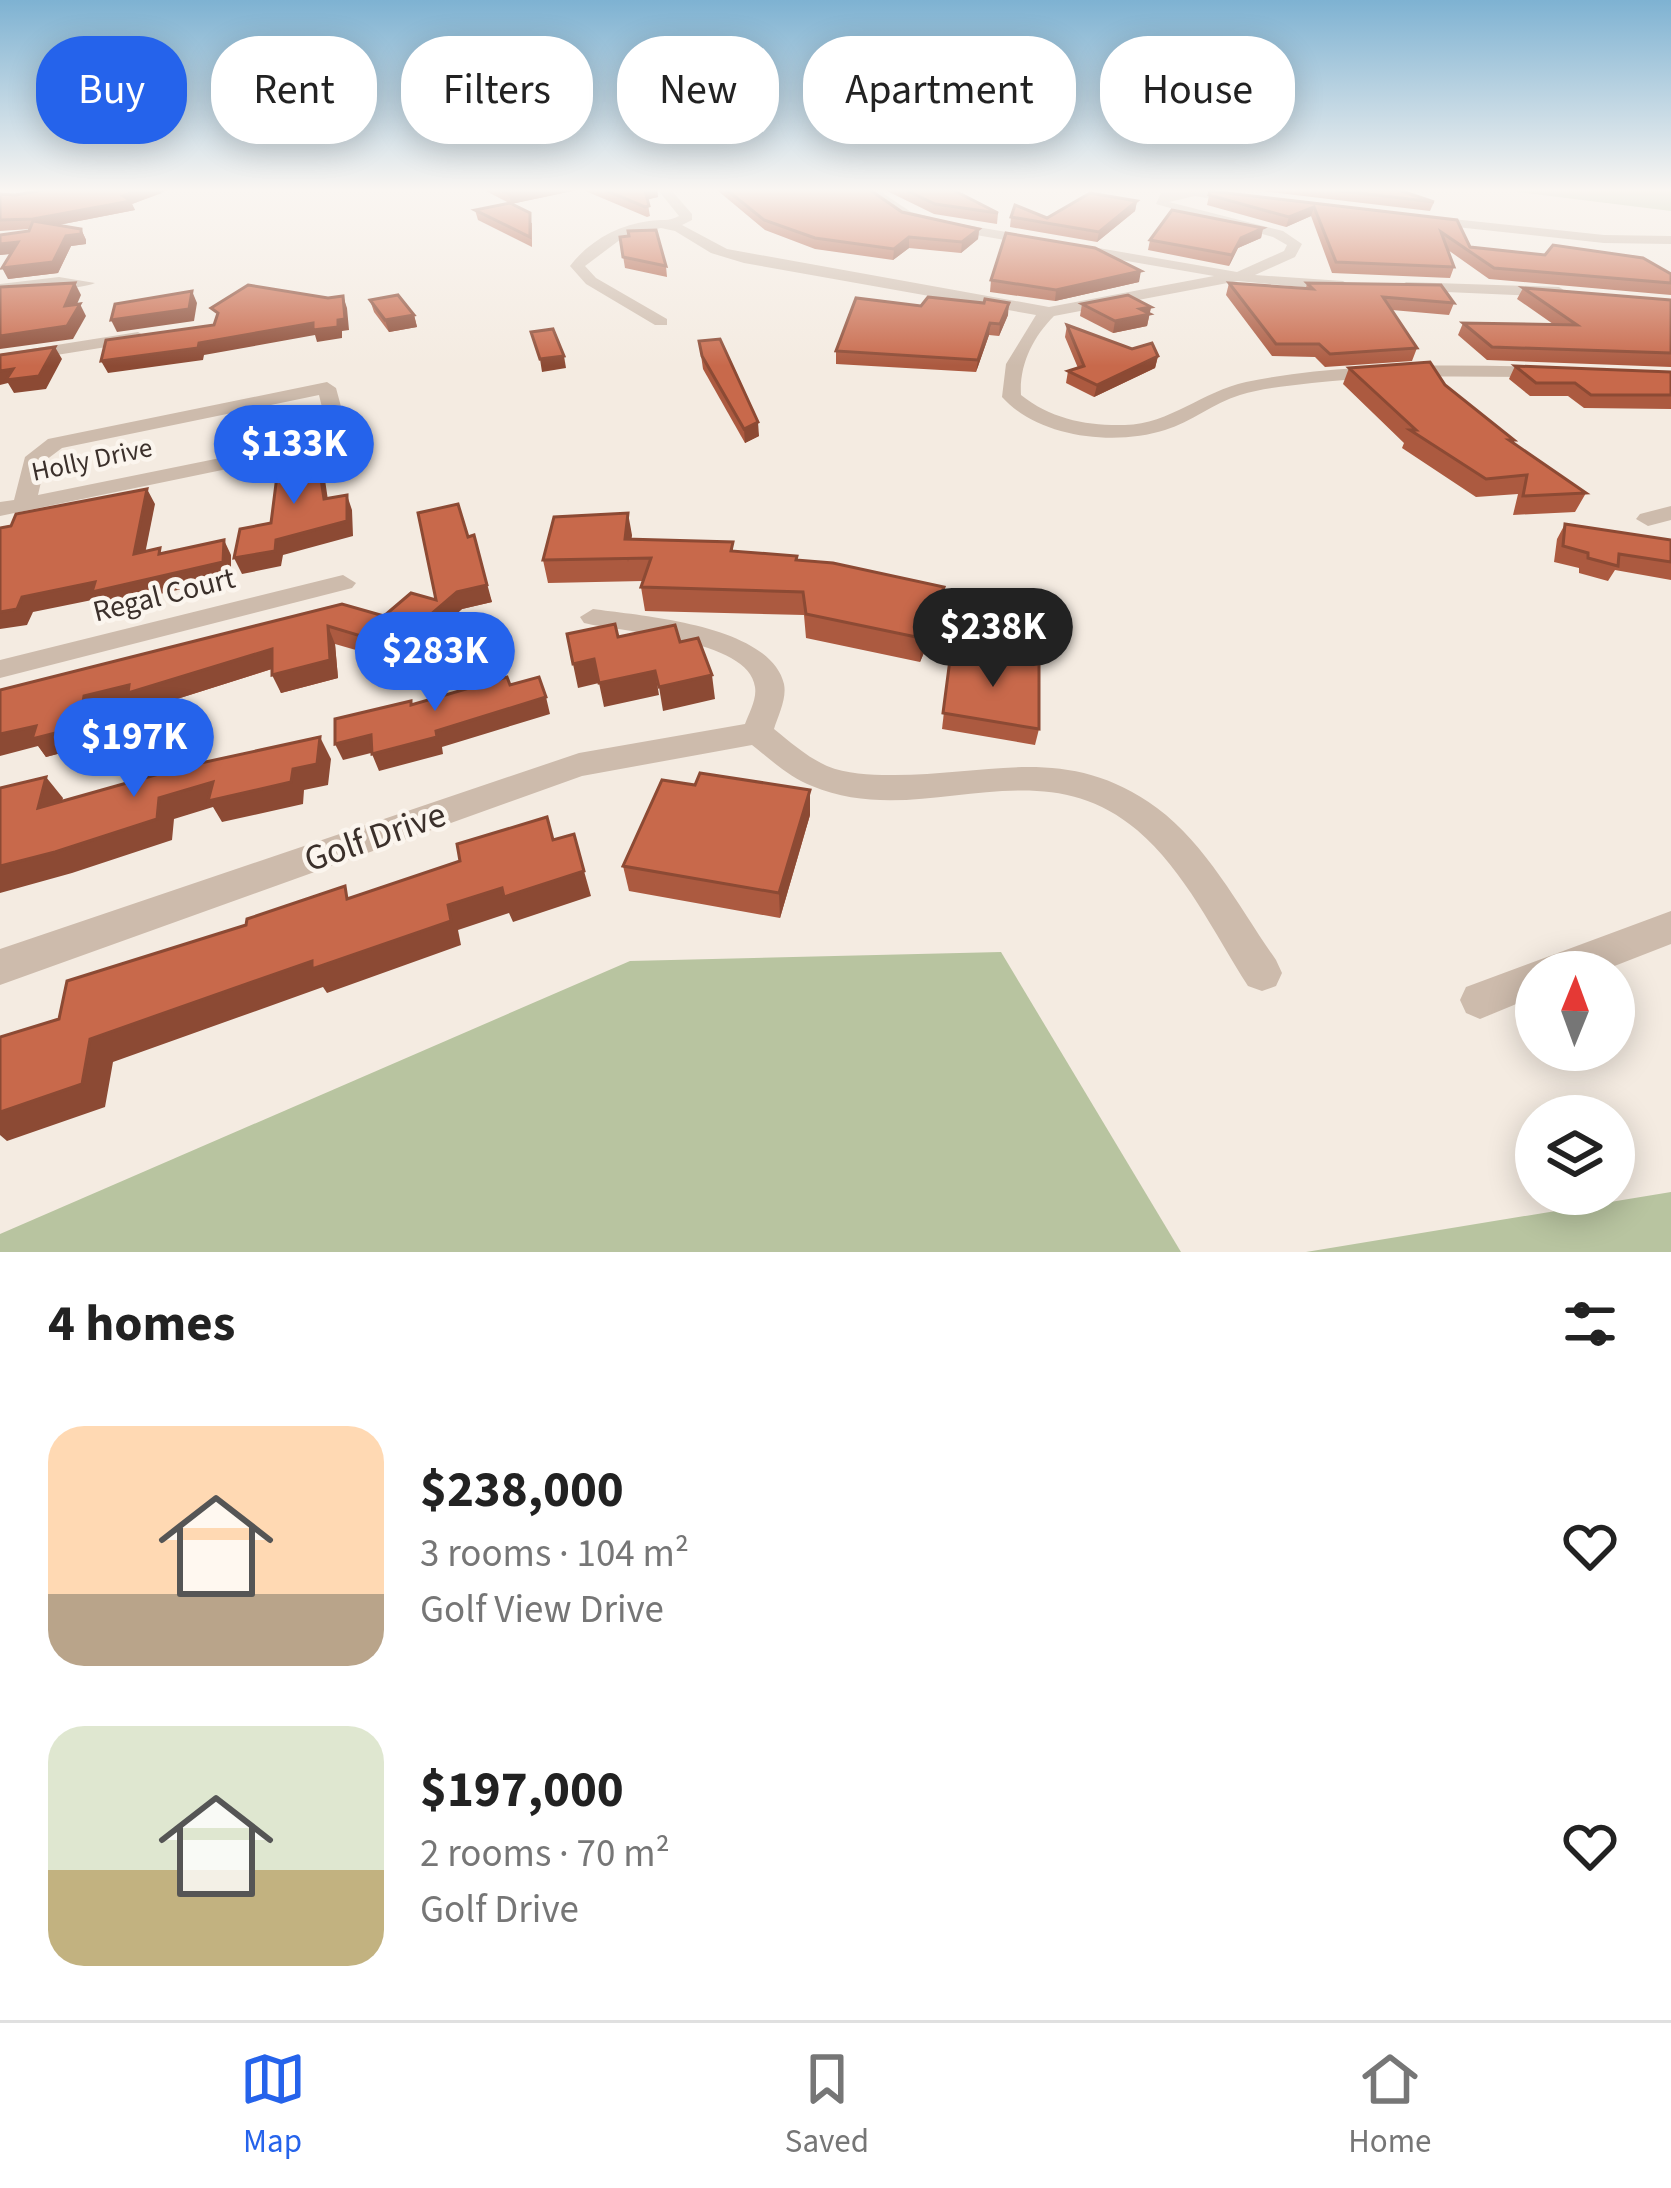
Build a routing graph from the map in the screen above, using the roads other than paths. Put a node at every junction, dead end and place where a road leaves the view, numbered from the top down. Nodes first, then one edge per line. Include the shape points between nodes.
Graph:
1 (592, 248) edge
2 (712, 248) edge
3 (1082, 248) edge
4 (1293, 248) edge
5 (1240, 276) junction
6 (87, 283) dead end
7 (1358, 286) edge
8 (1379, 287) edge
9 (0, 289) edge
10 (1587, 295) edge
11 (1048, 312) junction
12 (662, 322) dead end
13 (163, 333) edge
14 (0, 359) edge
15 (1574, 372) edge
16 (12, 507) edge
17 (343, 584) dead end
18 (593, 617) dead end
19 (0, 669) edge
20 (758, 733) junction
21 (1671, 927) edge
22 (1608, 951) edge
23 (0, 968) edge
24 (1262, 973) dead end
25 (1515, 986) edge
26 (1480, 1000) dead end

1 - 12 street via 577,266 591,281
2 - 11 street
3 - 5 street
4 - 5 street
5 - 7 street
5 - 11 street
6 - 9 street
8 - 10 street
11 - 15 street via 1009,382 1012,398 1041,418 1093,429 1158,428 1228,393 1276,383
13 - 14 street
16 - 16 street, Holly Drive via 340,440 328,388 55,443 36,458
17 - 19 street, Regal Court
18 - 20 street via 734,647 761,663 770,687
20 - 23 street, Golf Drive via 579,765
20 - 24 street via 822,778 867,787 913,790 1007,774 1091,785 1147,818
21 - 22 street
25 - 26 street

